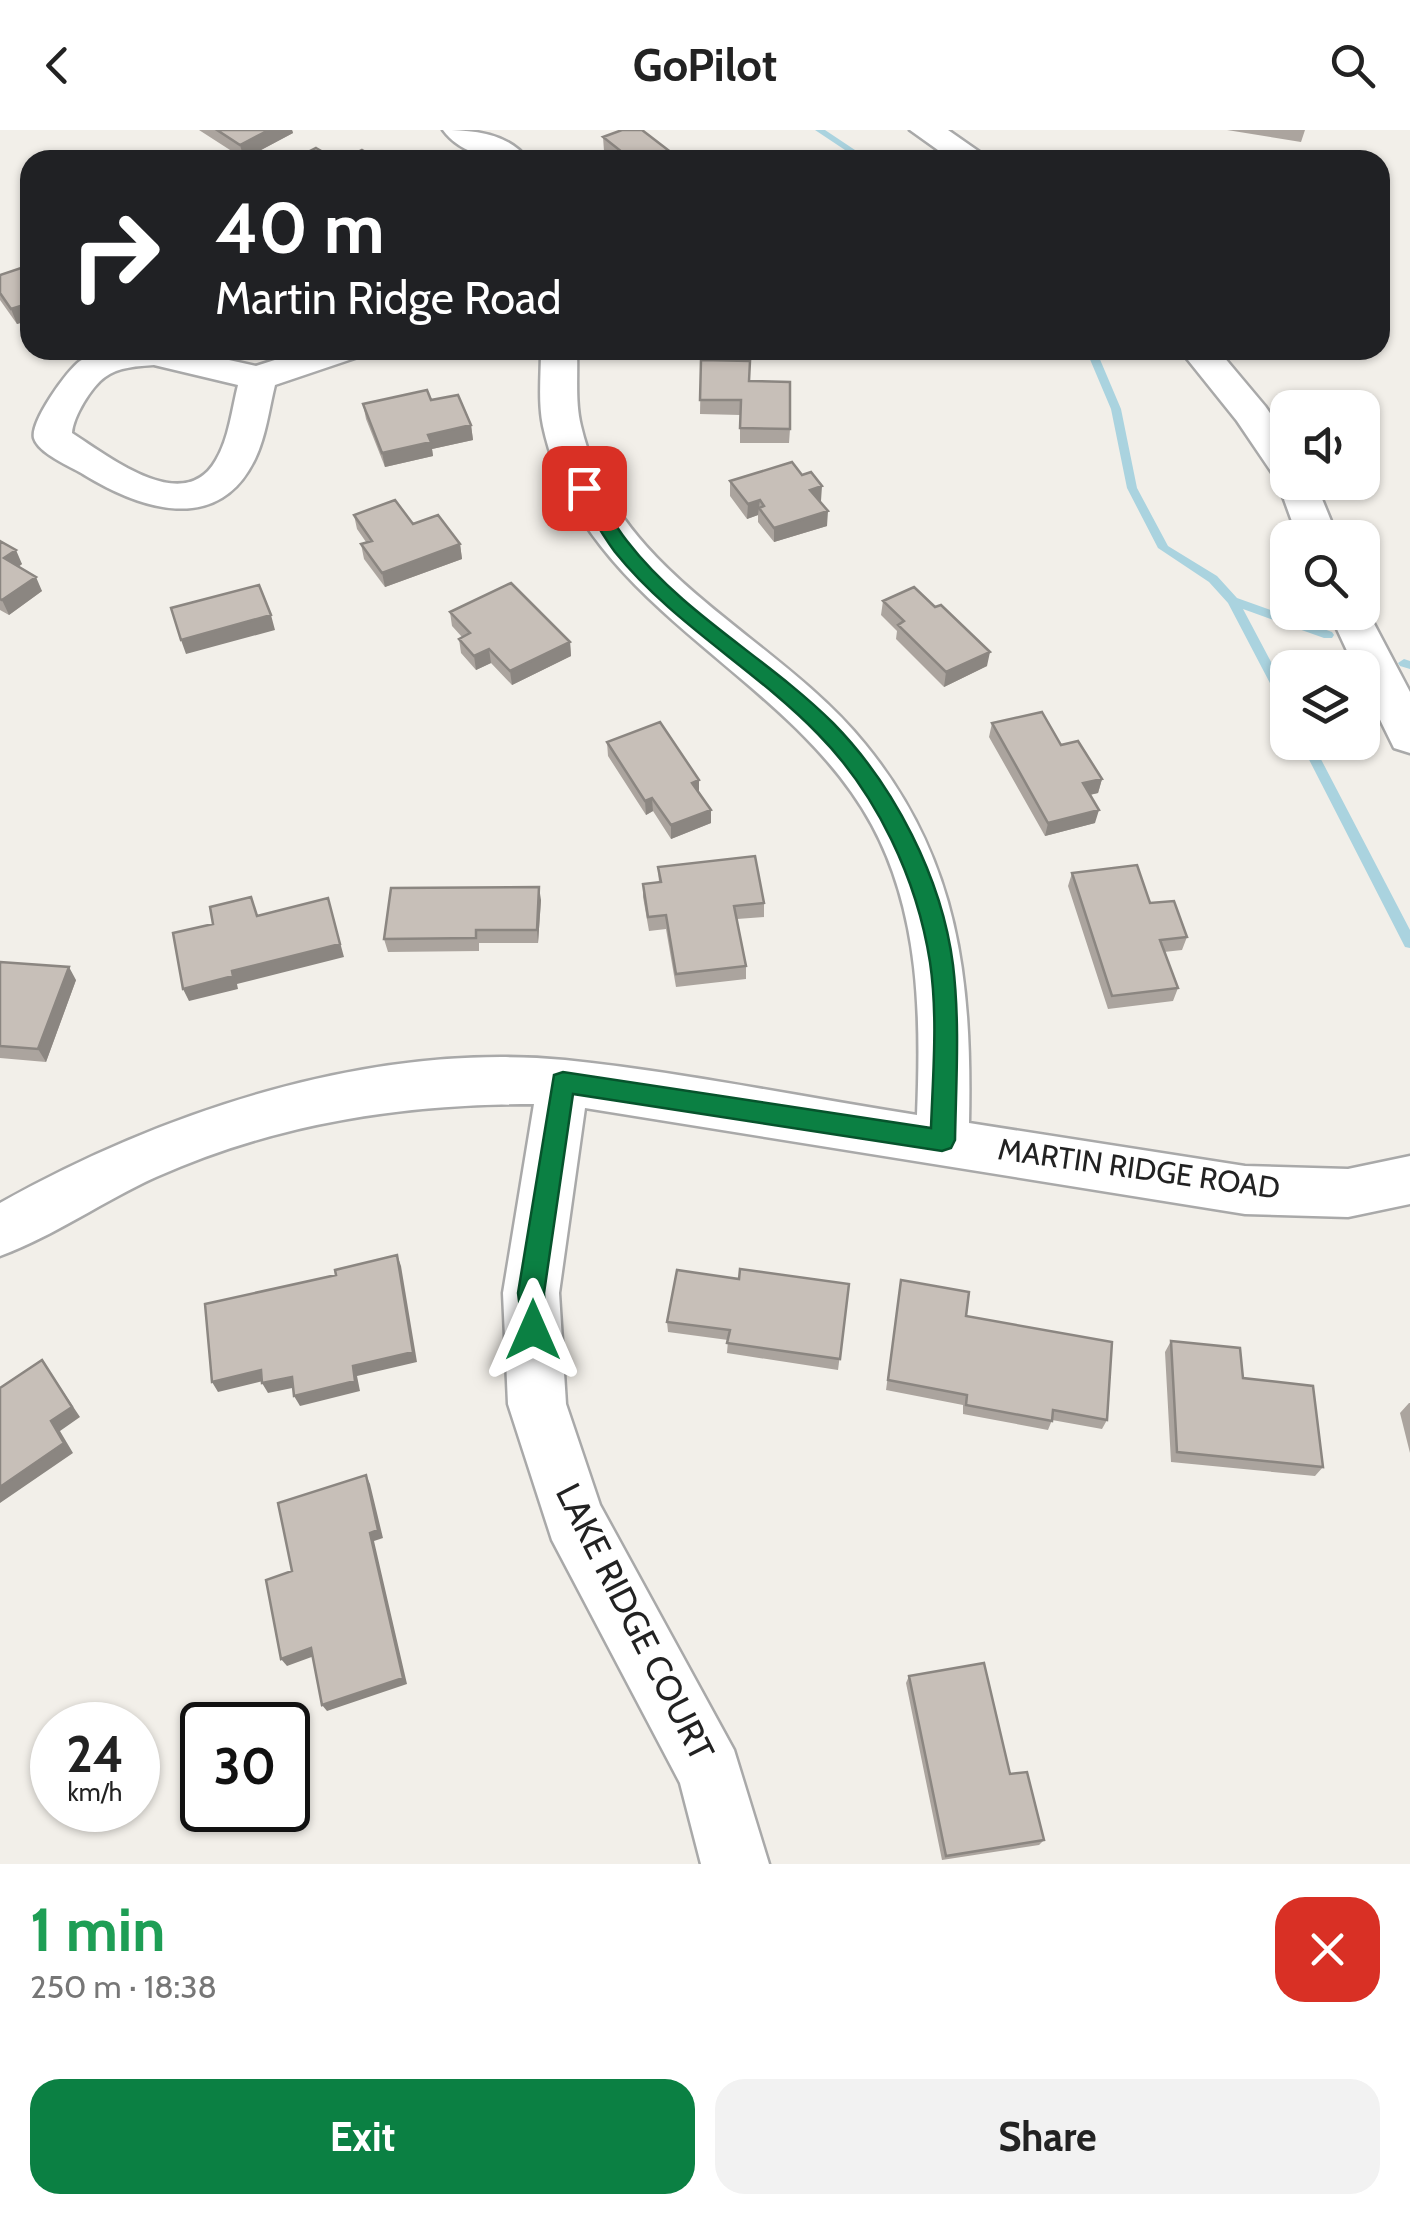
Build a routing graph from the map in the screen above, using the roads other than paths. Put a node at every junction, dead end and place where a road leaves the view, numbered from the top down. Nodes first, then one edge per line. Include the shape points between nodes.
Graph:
1 (458, 130) edge
2 (926, 130) edge
3 (494, 150) edge
4 (959, 150) edge
5 (116, 360) edge
6 (180, 360) edge
7 (312, 360) edge
8 (560, 360) edge
9 (1206, 360) edge
10 (258, 378) junction
11 (1270, 442) edge
12 (1359, 630) edge
13 (1410, 737) edge
14 (563, 1082) junction
15 (942, 1140) junction
16 (1410, 1180) edge
17 (0, 1232) edge
18 (736, 1864) edge

1 - 3 street
2 - 4 street
5 - 10 street via 92,369 54,420 52,438 146,493 173,499 226,476
6 - 10 street
7 - 10 street
8 - 15 street via 562,423 574,466 621,546 825,728 898,830 941,962
9 - 11 street
12 - 13 street
14 - 15 street, MARTIN RIDGE ROAD
14 - 17 street, MARTIN RIDGE ROAD via 402,1087 293,1106 204,1132 53,1200
14 - 18 street, LAKE RIDGE COURT via 531,1293 537,1404 574,1518 712,1773
15 - 16 street, MARTIN RIDGE ROAD via 1245,1190 1348,1193

